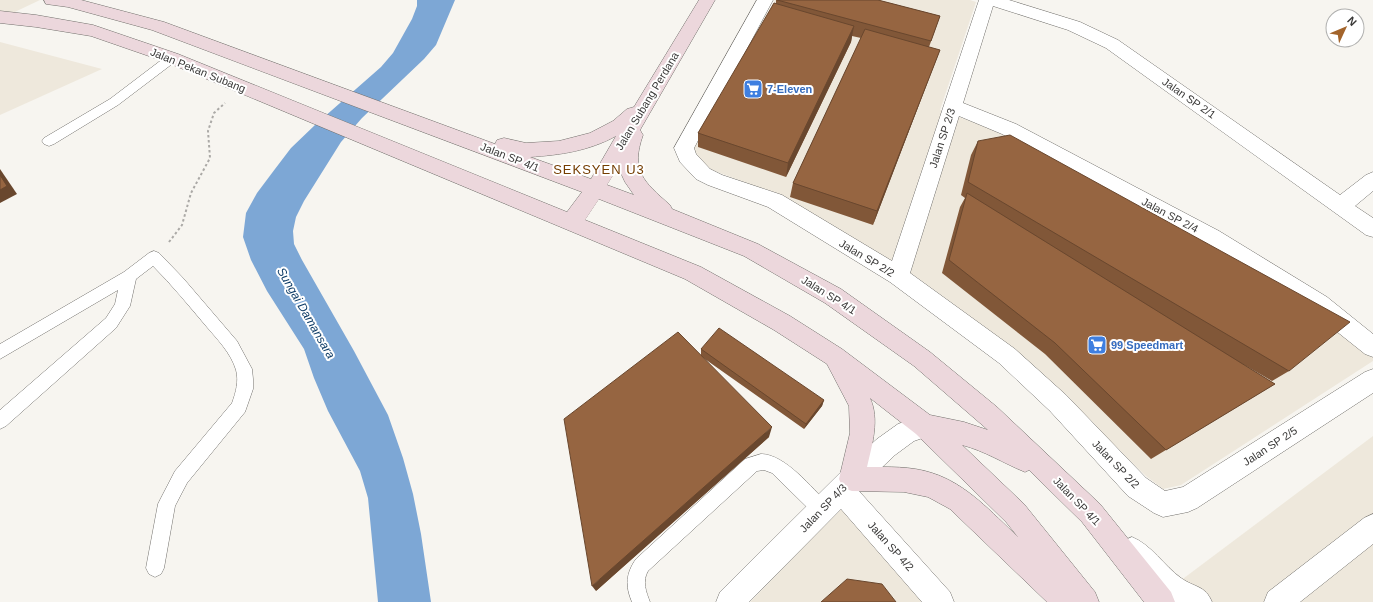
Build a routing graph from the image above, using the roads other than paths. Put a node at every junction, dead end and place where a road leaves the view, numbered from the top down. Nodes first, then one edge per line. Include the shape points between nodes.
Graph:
1 (52, 0) edge
2 (707, 0) edge
3 (765, 0) edge
4 (987, 0) edge
5 (991, 0) edge
6 (0, 17) edge
7 (172, 58) junction
8 (953, 106) junction
9 (642, 108) junction
10 (433, 128) junction
11 (50, 141) dead end
12 (1373, 180) edge
13 (595, 189) junction
14 (1341, 206) junction
15 (670, 217) junction
16 (572, 222) junction
17 (1372, 228) edge
18 (129, 276) junction
19 (898, 276) junction
20 (1373, 347) edge
21 (0, 352) edge
22 (834, 356) junction
23 (1373, 380) edge
24 (0, 421) edge
25 (925, 426) junction
26 (1055, 478) junction
27 (846, 484) junction
28 (1163, 504) joint
29 (822, 510) junction
30 (1091, 513) junction
31 (1373, 527) edge
32 (155, 568) dead end
33 (1279, 601) edge
34 (641, 602) edge
35 (730, 602) edge
36 (940, 602) edge
37 (1067, 602) edge
38 (1085, 602) edge
39 (1161, 602) edge
40 (1198, 602) edge

1 - 10 main road, Jalan SP 4/1 via 158,26
2 - 9 main road, Jalan Subang Perdana
3 - 19 street, Jalan SP 2/2 via 684,148 687,157 703,174 775,202
4 - 8 street, Jalan SP 2/3
5 - 14 street, Jalan SP 2/1 via 1074,26 1112,44
6 - 7 main road, Jalan Pekan Subang via 93,31
7 - 11 lane via 114,102
7 - 16 main road, Jalan Pekan Subang
8 - 19 street, Jalan SP 2/3
8 - 20 street, Jalan SP 2/4 via 1009,129 1212,237 1319,304
9 - 10 main road via 620,126 595,139 559,148 526,150
9 - 13 main road, Jalan Subang Perdana
9 - 15 main road via 627,163 648,199
10 - 13 main road, Jalan SP 4/1
12 - 14 street
13 - 15 main road, Jalan SP 4/1
13 - 16 main road, Jalan Subang Perdana
14 - 17 street, Jalan SP 2/1
15 - 26 main road, Jalan SP 4/1 via 751,250 833,296 922,359 989,415
16 - 22 main road via 693,274 782,323
18 - 21 lane
18 - 24 lane via 122,306 111,323
18 - 32 lane via 154,257 232,346 244,369 245,379 245,389 239,407 181,477 167,504
19 - 28 street, Jalan SP 2/2 via 1007,356 1058,403 1137,487
22 - 25 main road
22 - 27 main road via 861,404 862,433
23 - 28 street, Jalan SP 2/5 via 1188,499
25 - 26 main road via 978,437 1011,452
25 - 27 street, Jalan SP 4/3 via 907,432 886,447
25 - 38 main road via 1015,513
26 - 30 main road, Jalan SP 4/1
27 - 29 street, Jalan SP 4/3
27 - 36 street, Jalan SP 4/2
27 - 37 main road via 904,480 930,485 959,500
29 - 34 lane via 778,467 769,462 759,461 751,465 642,565 634,581
29 - 35 street, Jalan SP 4/3
30 - 39 main road, Jalan SP 4/1
30 - 40 street via 1172,588
31 - 33 street

